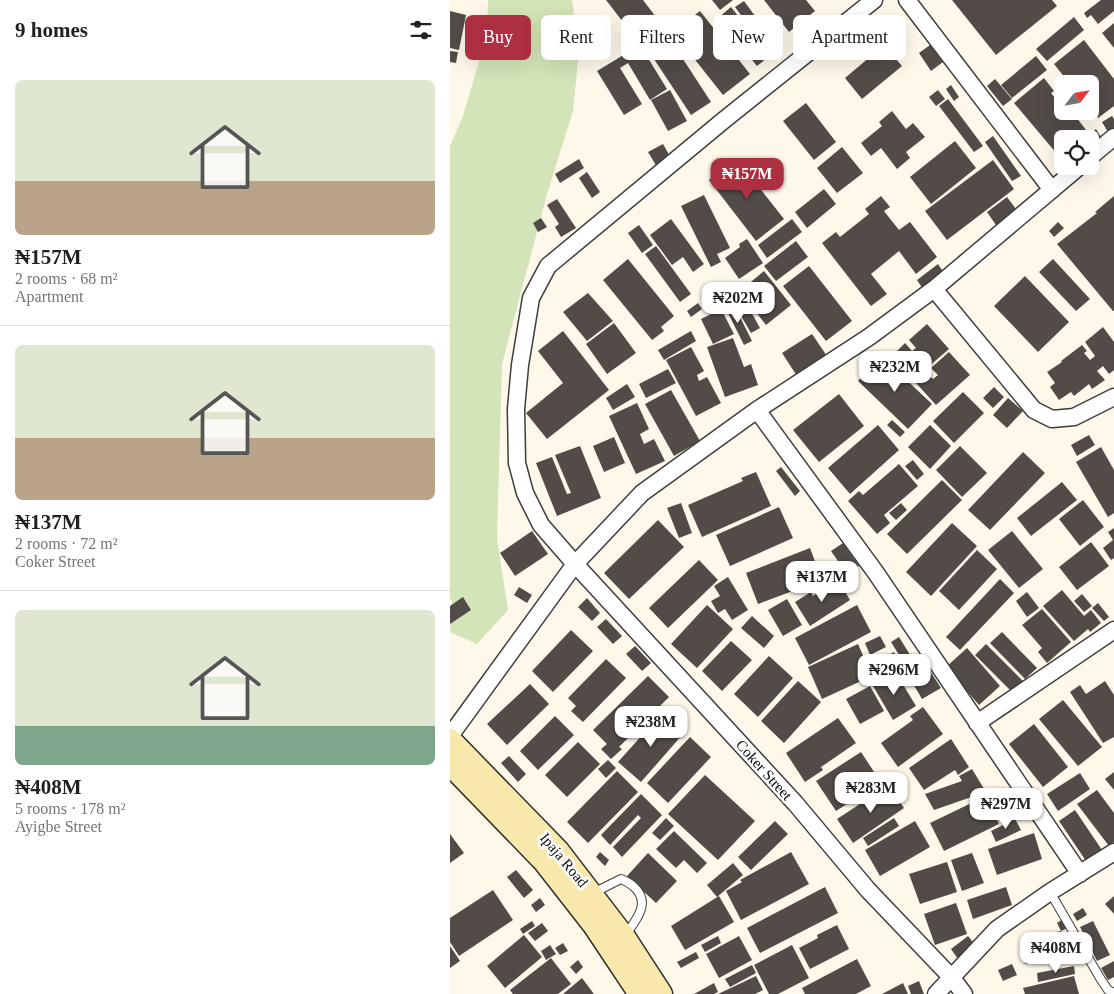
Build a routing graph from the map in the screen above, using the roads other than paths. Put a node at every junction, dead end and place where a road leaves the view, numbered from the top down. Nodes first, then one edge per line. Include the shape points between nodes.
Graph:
1 (874, 0) edge
2 (907, 0) edge
3 (1114, 137) edge
4 (1099, 150) edge
5 (1070, 175) edge
6 (1052, 190) junction
7 (934, 289) junction
8 (1114, 397) edge
9 (757, 410) junction
10 (575, 564) junction
11 (1114, 630) edge
12 (977, 723) junction
13 (450, 736) edge
14 (450, 740) edge
15 (450, 764) edge
16 (1114, 852) edge
17 (1080, 874) junction
18 (1050, 892) junction
19 (585, 899) junction
20 (618, 944) junction
21 (952, 978) junction
22 (1114, 993) edge
23 (640, 994) edge
24 (661, 994) edge
25 (936, 994) edge
26 (964, 994) edge

1 - 10 street, Coker Street via 548,266 531,298 516,409 517,463 525,493 542,525
2 - 6 street
3 - 4 street
5 - 6 street
6 - 7 street
7 - 8 street via 1034,410 1052,419 1074,416
7 - 9 street via 869,337
9 - 10 street via 642,493
9 - 12 street via 876,573
10 - 13 street
10 - 21 street, Coker Street via 788,796 868,890
11 - 12 street
12 - 17 street
14 - 19 main road, Ipaja Road via 558,851
15 - 19 main road, Ipaja Road
16 - 17 street
17 - 18 street
18 - 21 street via 997,929
18 - 22 lane via 1100,978
19 - 20 main road, Ipaja Road
19 - 20 lane via 621,879 630,882 639,892 642,908
20 - 23 main road, Ipaja Road
20 - 24 main road, Ipaja Road
21 - 25 street
21 - 26 street, Coker Street

